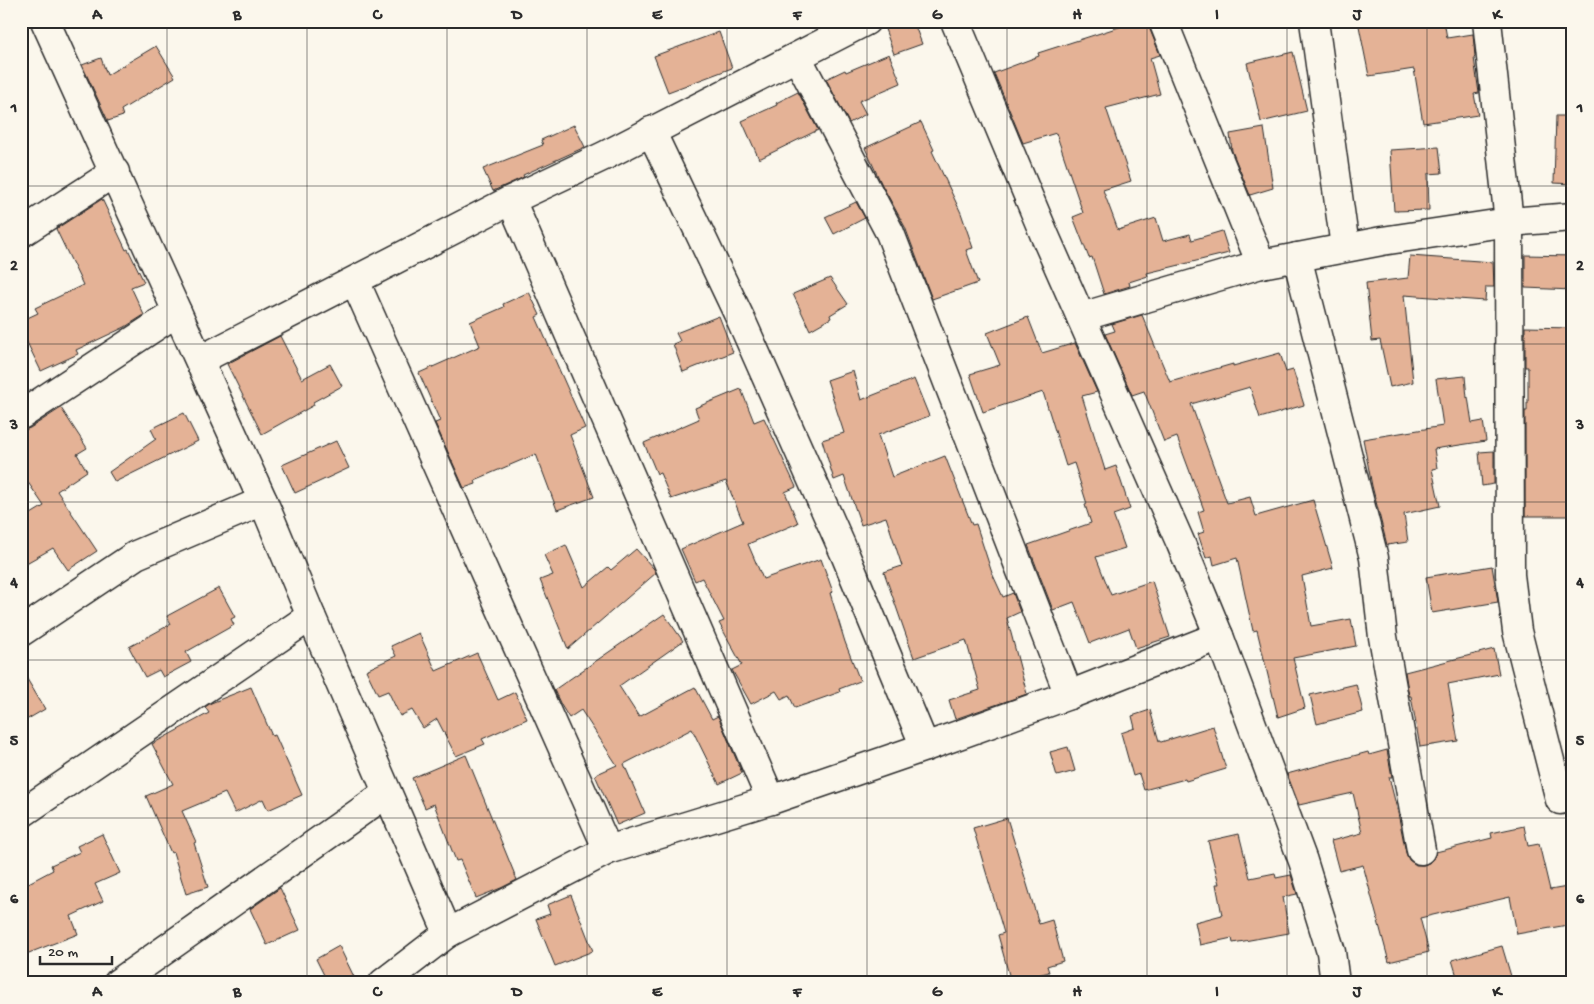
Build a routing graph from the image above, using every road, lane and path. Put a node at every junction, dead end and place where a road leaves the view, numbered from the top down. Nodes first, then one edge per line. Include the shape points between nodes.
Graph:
1 (45, 21) edge
2 (866, 21) edge
3 (955, 21) edge
4 (1163, 21) edge
5 (1314, 21) edge
6 (1486, 21) edge
7 (797, 57) junction
8 (652, 131) junction
9 (115, 172) junction
10 (511, 200) junction
11 (1573, 217) edge
12 (1509, 222) junction
13 (21, 233) edge
14 (1346, 247) junction
15 (1297, 257) junction
16 (1261, 264) junction
17 (356, 281) junction
18 (178, 312) junction
19 (1080, 317) junction
20 (200, 360) junction
21 (21, 415) edge
22 (263, 500) junction
23 (311, 616) junction
24 (21, 632) edge
25 (1219, 636) junction
26 (1070, 695) junction
27 (926, 747) junction
28 (387, 793) junction
29 (771, 800) junction
30 (1560, 800) dead end
31 (21, 814) edge
32 (608, 850) junction
33 (1421, 850) dead end
34 (448, 933) junction
35 (118, 983) edge
36 (383, 983) edge
37 (1335, 983) edge

1 - 9 street
2 - 7 street
3 - 19 street
4 - 16 street
5 - 14 street
6 - 12 street
7 - 8 street
7 - 26 street via 890,233
8 - 10 street
8 - 27 street via 745,329
9 - 13 street
9 - 18 street
10 - 17 street
10 - 29 street
11 - 12 street
12 - 14 street
12 - 30 street via 1510,575 1517,631
14 - 15 street
15 - 16 street
15 - 33 street via 1374,558 1383,638
16 - 19 street
17 - 20 street
17 - 32 street
18 - 20 street
18 - 21 street
19 - 25 street
20 - 22 street
22 - 23 street
22 - 24 street via 136,555
23 - 28 street
23 - 31 street
25 - 26 street
25 - 37 street via 1303,861 1330,952
26 - 27 street
27 - 29 street
28 - 34 street
28 - 35 street
29 - 32 street
32 - 34 street
34 - 36 street

